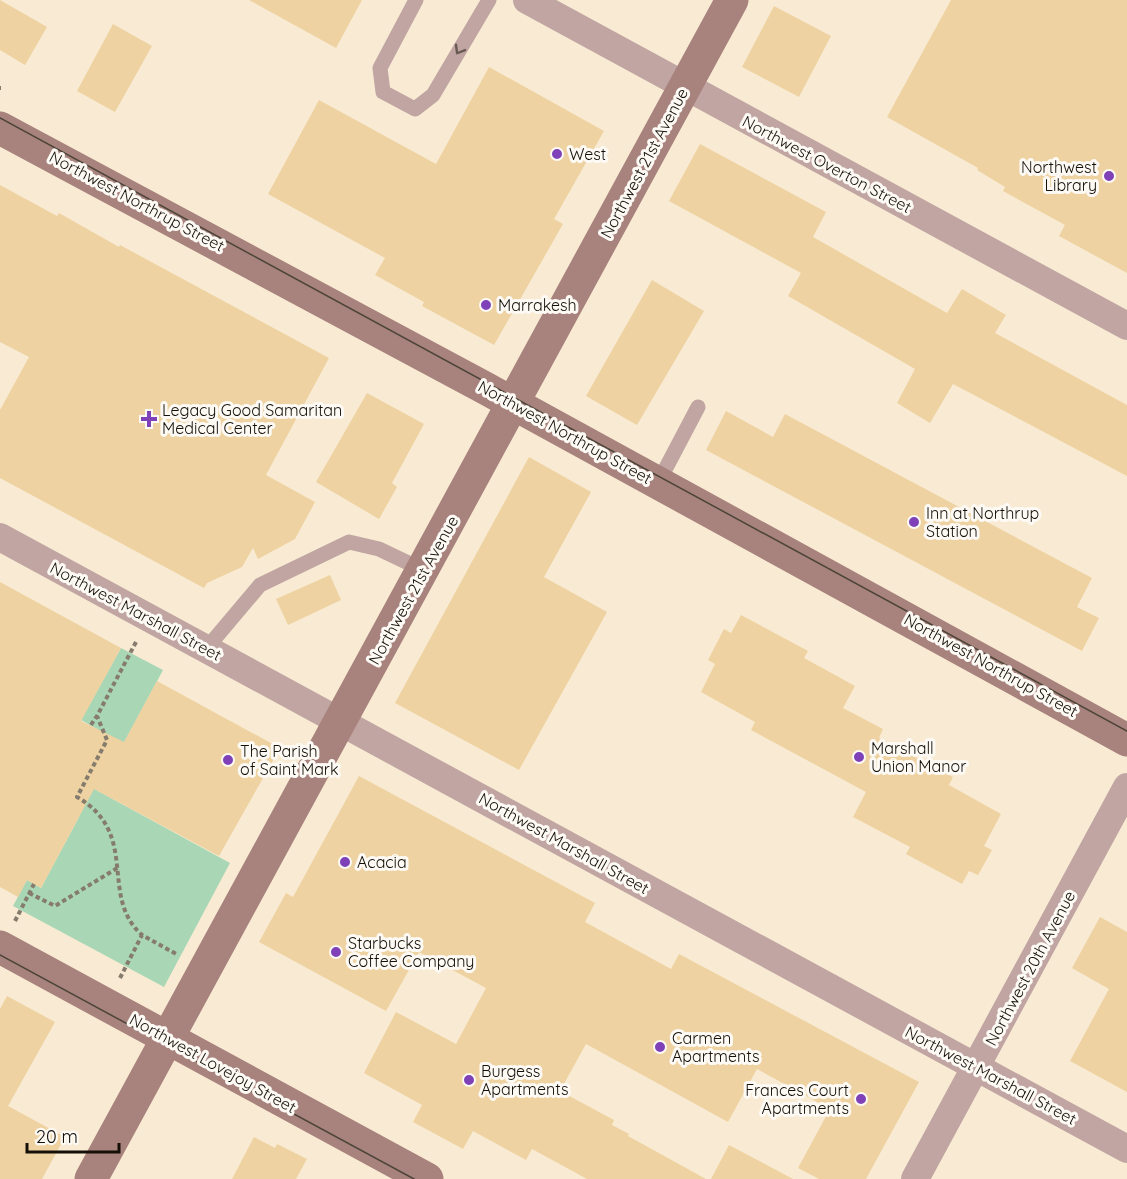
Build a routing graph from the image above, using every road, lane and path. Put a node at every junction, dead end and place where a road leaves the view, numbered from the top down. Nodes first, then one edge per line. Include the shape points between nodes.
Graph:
1 (416, 0) edge
2 (489, 0) edge
3 (527, 0) edge
4 (732, 0) edge
5 (685, 87) junction
6 (0, 128) edge
7 (1127, 326) edge
8 (514, 404) junction
9 (698, 407) dead end
10 (658, 483) junction
11 (0, 537) edge
12 (423, 570) junction
13 (149, 618) junction
14 (206, 649) junction
15 (97, 716) junction
16 (341, 722) junction
17 (91, 725) dead end
18 (1127, 740) edge
19 (1127, 787) edge
20 (119, 867) junction
21 (34, 884) dead end
22 (29, 893) junction
23 (142, 935) junction
24 (0, 947) edge
25 (205, 969) junction
26 (106, 1005) junction
27 (168, 1038) junction
28 (977, 1068) junction
29 (1127, 1149) edge
30 (91, 1179) edge
31 (427, 1179) edge
32 (915, 1179) edge

2 -> 1 lane via 433,95 415,109 383,92 380,68
3 - 5 street, Northwest Overton Street
4 - 5 street, Northwest 21st Avenue
5 - 7 street, Northwest Overton Street
5 - 8 street, Northwest 21st Avenue
6 - 8 street, Northwest Northrup Street
8 - 10 street, Northwest Northrup Street
8 - 12 street, Northwest 21st Avenue
9 - 10 lane
10 - 18 street, Northwest Northrup Street
11 - 13 street, Northwest Marshall Street
12 - 14 lane via 379,549 349,542 260,585
12 - 16 street, Northwest 21st Avenue
13 - 14 street, Northwest Marshall Street
13 - 15 path
14 - 16 street, Northwest Marshall Street
15 - 17 path
15 - 20 path via 107,740 77,797 95,807 117,852
16 - 25 street, Northwest 21st Avenue
16 - 28 street, Northwest Marshall Street
19 - 28 street, Northwest 20th Avenue
20 - 22 path via 55,906
20 - 23 path via 122,908
21 - 22 path
22 - 24 path
23 - 25 path
23 - 26 path
24 - 26 street, Northwest Lovejoy Street
25 - 27 street, Northwest 21st Avenue
26 - 27 street, Northwest Lovejoy Street
27 - 30 street, Northwest 21st Avenue
27 - 31 street, Northwest Lovejoy Street
28 - 29 street, Northwest Marshall Street
28 - 32 street, Northwest 20th Avenue

